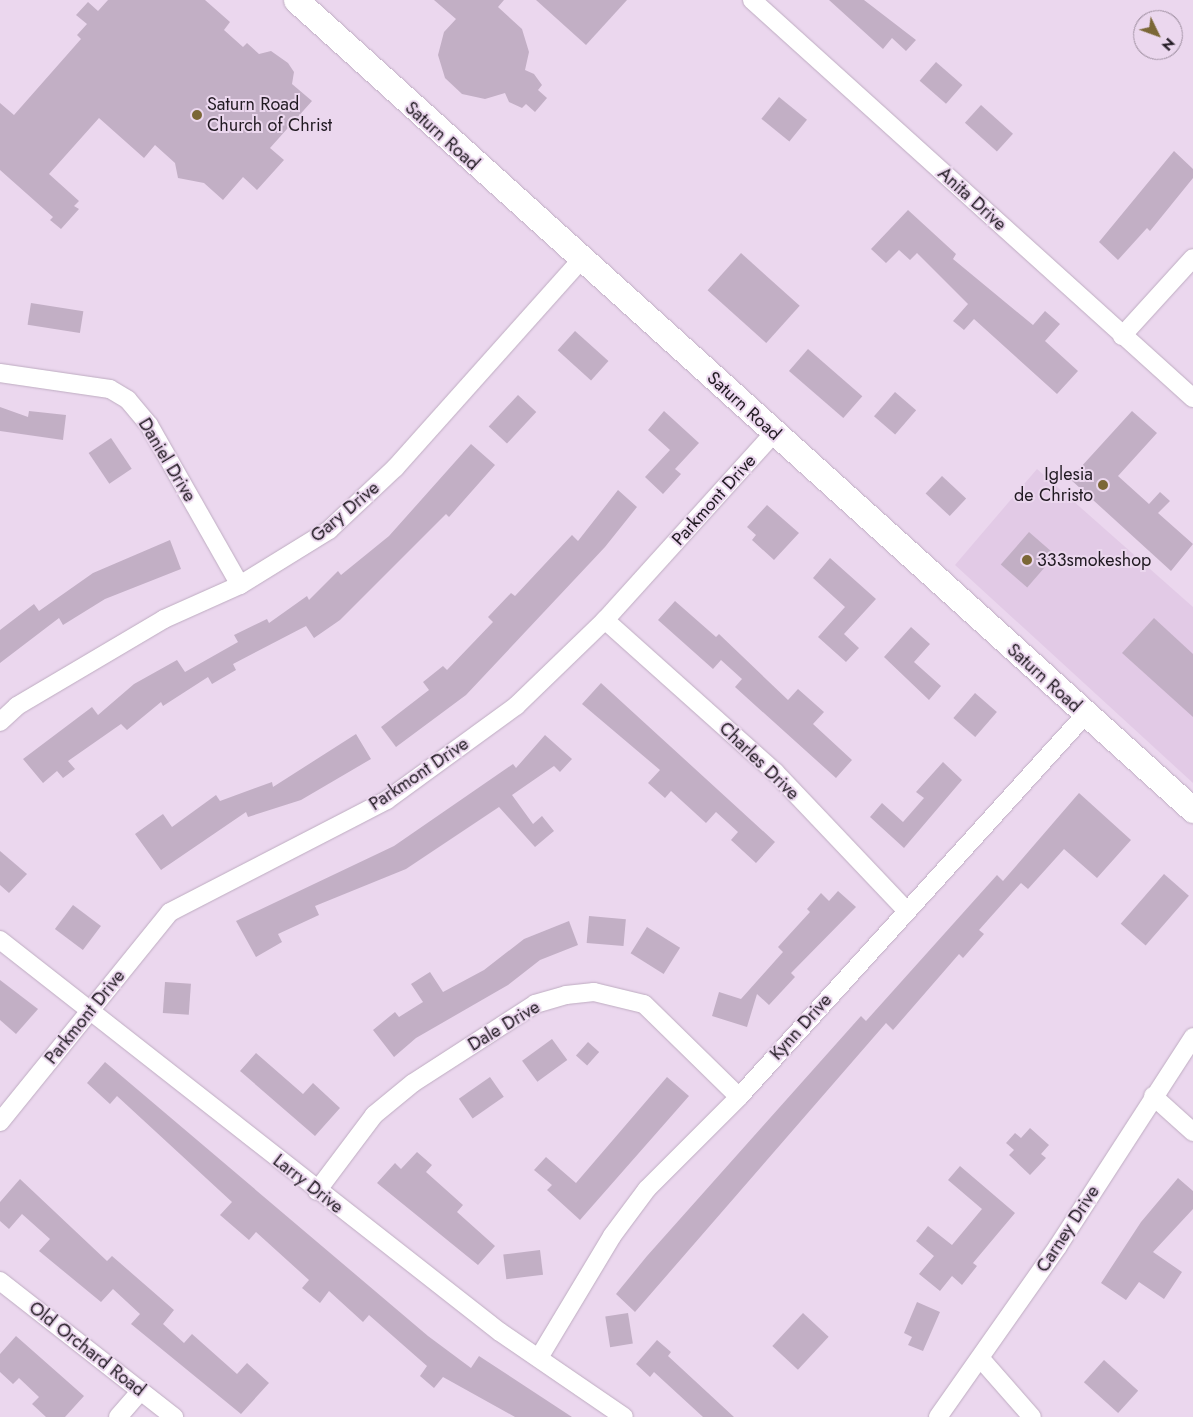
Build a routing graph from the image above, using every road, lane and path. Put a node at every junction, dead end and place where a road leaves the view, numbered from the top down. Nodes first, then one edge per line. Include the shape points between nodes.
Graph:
1 (296, 0) edge
2 (752, 0) edge
3 (1193, 258) edge
4 (581, 260) junction
5 (1122, 336) junction
6 (0, 373) edge
7 (1193, 398) edge
8 (774, 433) junction
9 (240, 585) junction
10 (605, 620) junction
11 (1085, 715) junction
12 (0, 722) edge
13 (1193, 810) edge
14 (906, 910) junction
15 (0, 940) edge
16 (88, 1010) junction
17 (1193, 1037) edge
18 (1153, 1096) junction
19 (739, 1097) junction
20 (0, 1122) edge
21 (1193, 1132) edge
22 (317, 1191) junction
23 (0, 1281) edge
24 (540, 1356) junction
25 (981, 1359) junction
26 (141, 1391) junction
27 (118, 1417) edge
28 (174, 1417) edge
29 (624, 1417) edge
30 (938, 1417) edge
31 (1032, 1417) edge

1 - 4 street, Saturn Road
2 - 5 street, Anita Drive
3 - 5 street
4 - 8 street, Saturn Road
4 - 9 street, Gary Drive via 395,468 329,530
5 - 7 street, Anita Drive
6 - 9 street, Daniel Drive via 110,389 128,400 149,425
8 - 10 street, Parkmont Drive
8 - 11 street, Saturn Road
9 - 12 street, Gary Drive via 164,619 17,706
10 - 14 street, Charles Drive via 775,772
10 - 16 street, Parkmont Drive via 516,706 387,800 170,912
11 - 13 street, Saturn Road
11 - 14 street, Kynn Drive
14 - 19 street, Kynn Drive
15 - 16 street, Larry Drive
16 - 20 street, Parkmont Drive
16 - 22 street, Larry Drive
17 - 18 street, Carney Drive
18 - 21 street
18 - 25 street, Carney Drive
19 - 22 street, Dale Drive via 644,1004 594,992 566,995 535,1004 413,1083 374,1115
19 - 24 street, Kynn Drive via 648,1190 612,1236
22 - 24 street, Larry Drive via 500,1332
23 - 26 street, Old Orchard Road
24 - 29 street, Larry Drive
25 - 30 street, Carney Drive
25 - 31 street
26 - 27 street
26 - 28 street, Old Orchard Road

